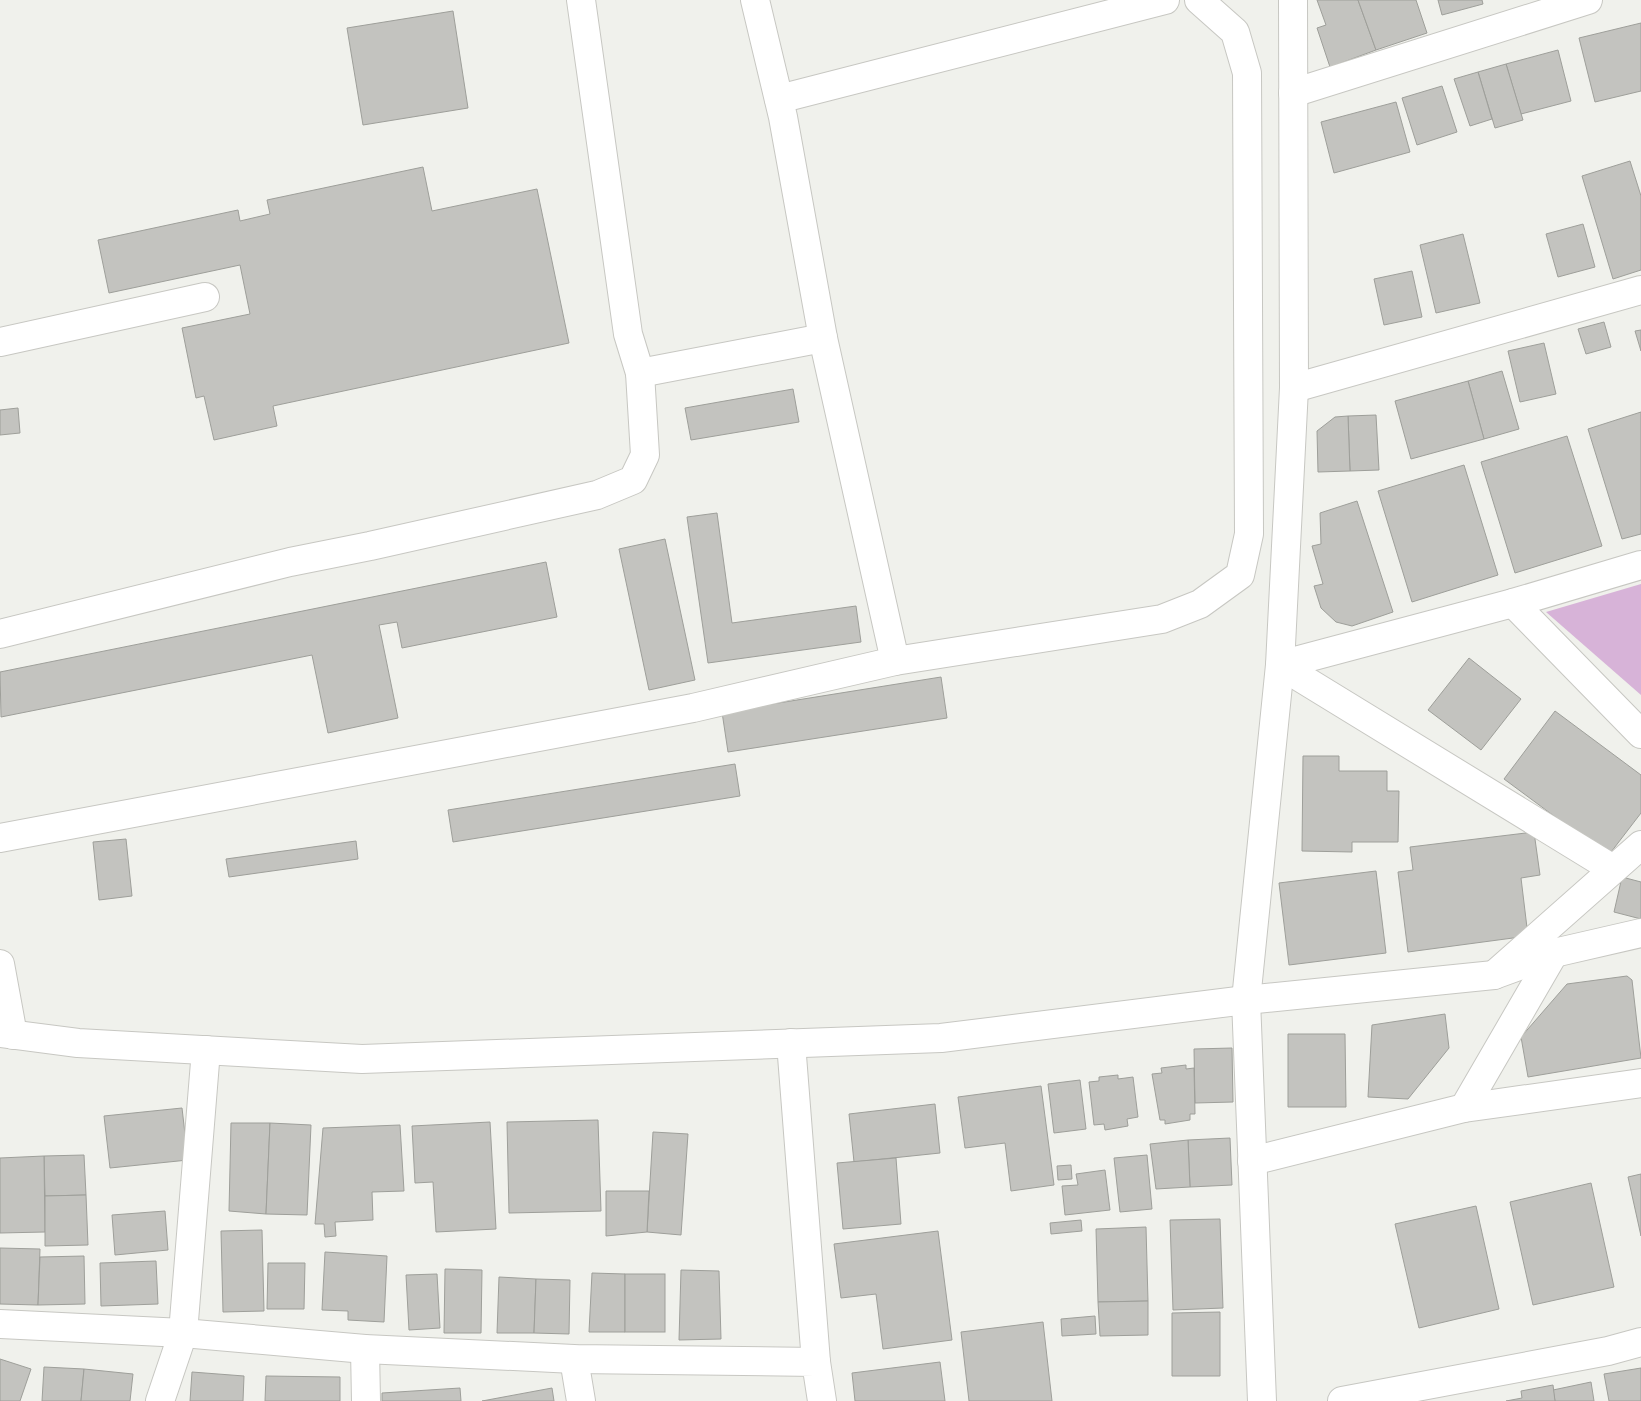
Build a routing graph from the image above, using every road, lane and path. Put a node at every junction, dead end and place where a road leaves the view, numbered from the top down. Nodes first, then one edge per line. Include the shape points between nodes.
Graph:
1 (581, 0) edge
2 (755, 0) edge
3 (1165, 0) edge
4 (1199, 0) edge
5 (1292, 0) edge
6 (1588, 0) edge
7 (1293, 93) junction
8 (779, 99) junction
9 (1641, 290) edge
10 (206, 297) dead end
11 (823, 338) junction
12 (0, 342) edge
13 (640, 373) junction
14 (1294, 388) junction
15 (1641, 565) edge
16 (1513, 603) junction
17 (0, 634) edge
18 (895, 660) junction
19 (1280, 665) junction
20 (1641, 734) edge
21 (0, 838) edge
22 (1641, 845) edge
23 (1613, 869) junction
24 (1641, 933) edge
25 (1554, 953) junction
26 (0, 964) edge
27 (1494, 975) junction
28 (1246, 1000) junction
29 (7, 1034) edge
30 (791, 1043) junction
31 (206, 1050) junction
32 (1641, 1083) edge
33 (1464, 1108) junction
34 (1252, 1160) junction
35 (0, 1324) edge
36 (183, 1333) junction
37 (1641, 1342) edge
38 (365, 1349) junction
39 (574, 1359) junction
40 (816, 1362) junction
41 (160, 1401) edge
42 (366, 1401) edge
43 (581, 1401) edge
44 (822, 1401) edge
45 (1262, 1401) edge
46 (1342, 1401) edge

1 - 13 street via 628,334
2 - 8 street
3 - 8 street
4 - 18 street via 1235,32 1247,73 1249,534 1240,575 1200,604 1162,618
5 - 7 street
6 - 7 street
7 - 14 street
8 - 11 street
9 - 14 street
10 - 12 street
11 - 13 street
11 - 18 street
13 - 17 street via 645,454 633,480 597,495 290,562
14 - 19 street
15 - 16 street
16 - 19 street
16 - 20 street
18 - 21 street via 693,708
19 - 23 street
19 - 28 street
22 - 23 street
23 - 27 street
24 - 25 street
25 - 27 street
25 - 33 street
26 - 29 street
27 - 28 street
28 - 30 street via 941,1038
28 - 34 street
29 - 31 street via 78,1043
30 - 31 street via 362,1059
30 - 40 street
31 - 36 street
32 - 33 street
33 - 34 street
34 - 45 street
35 - 36 street
36 - 38 street
36 - 41 street
37 - 46 street
38 - 39 street
38 - 42 street
39 - 40 street
39 - 43 street
40 - 44 street

